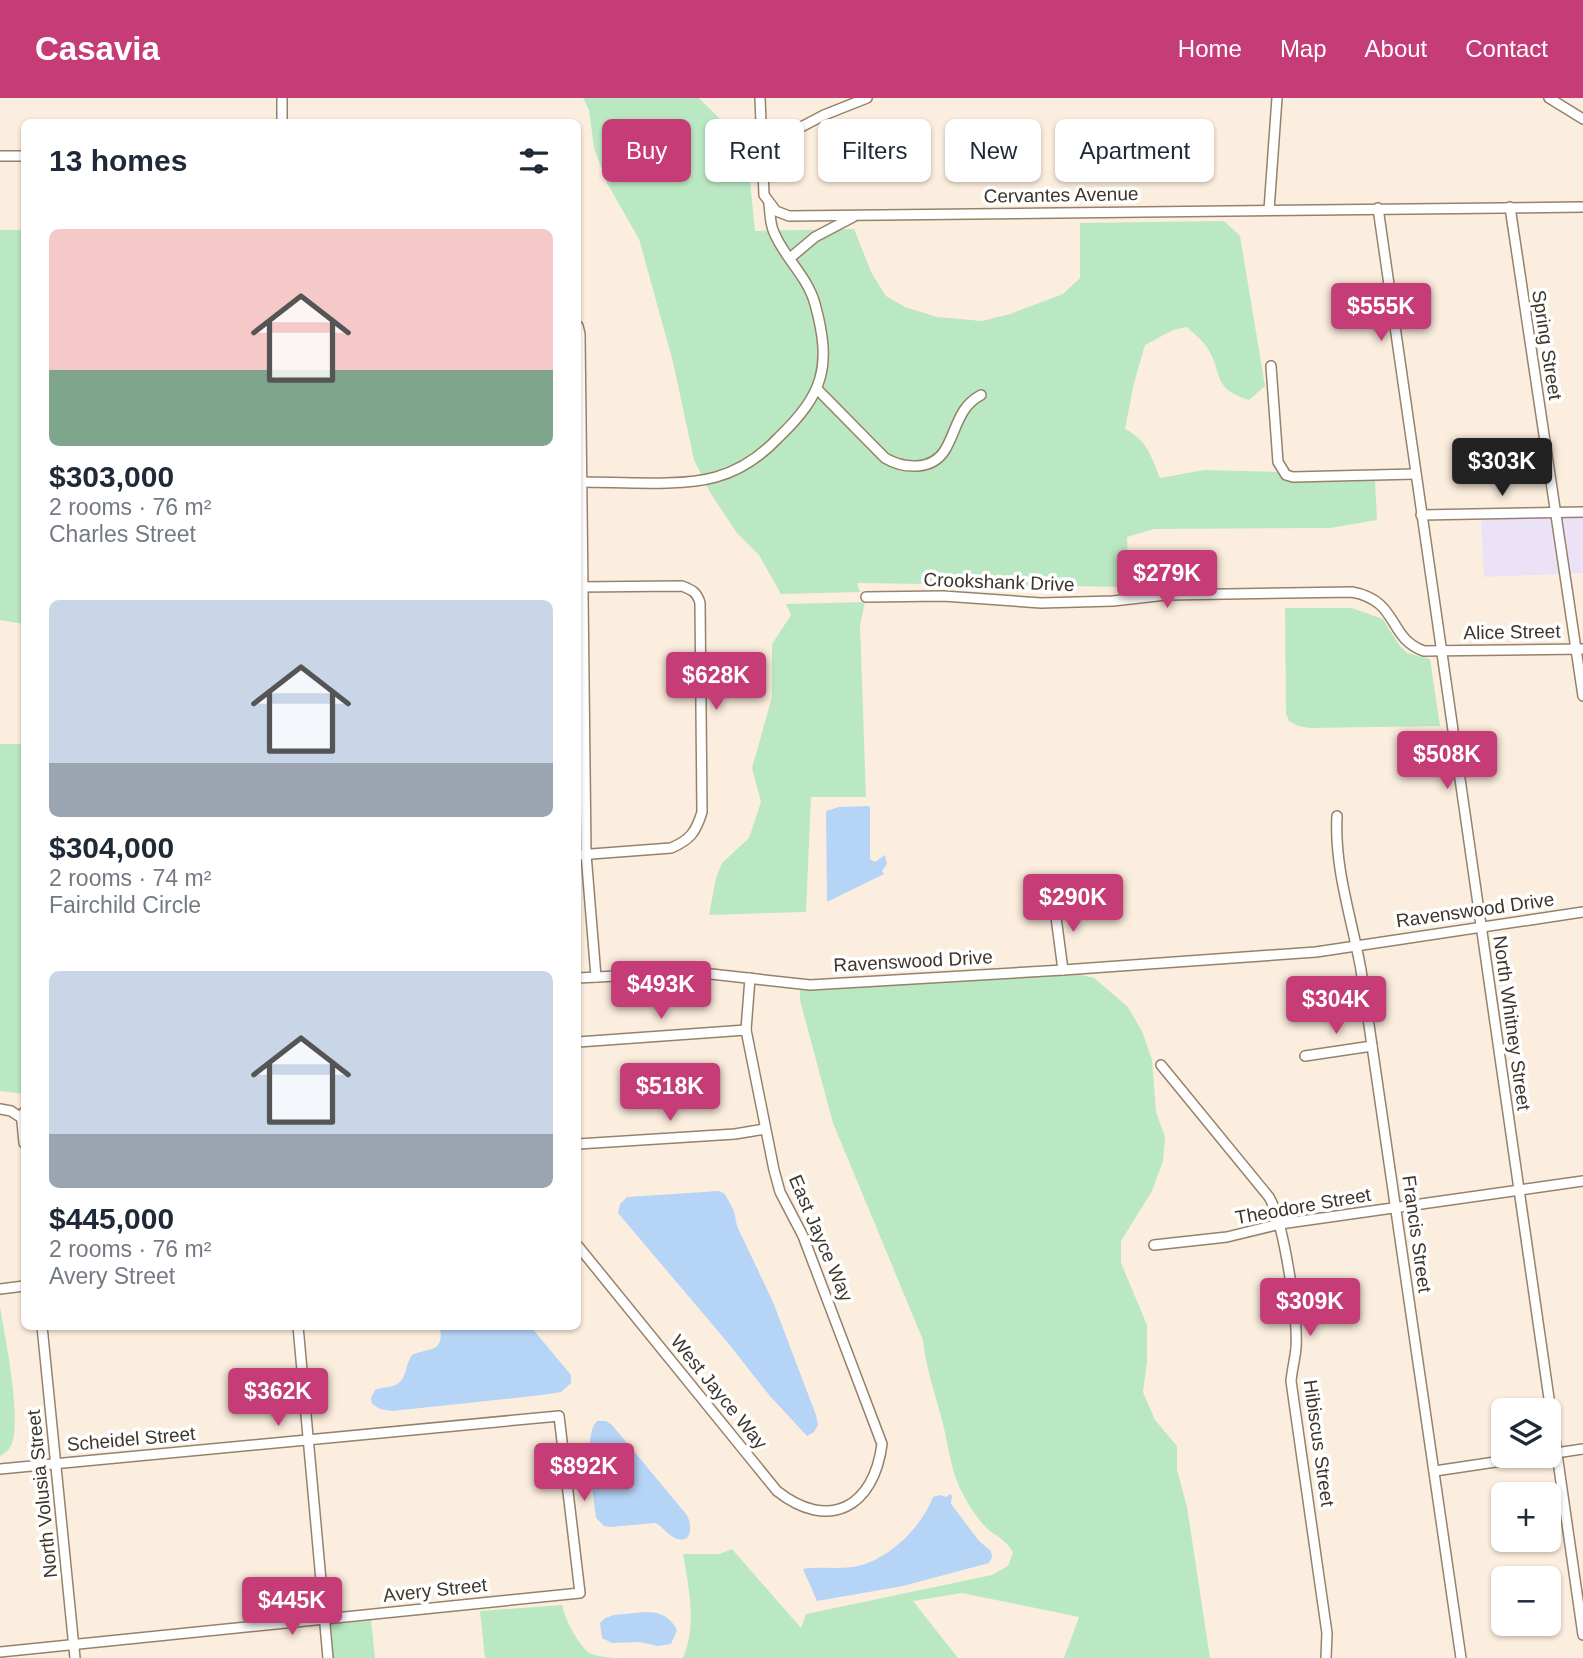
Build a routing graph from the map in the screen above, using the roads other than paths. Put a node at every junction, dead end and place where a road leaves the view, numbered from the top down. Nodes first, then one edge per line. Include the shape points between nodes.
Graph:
1 (282, 98) edge
2 (760, 98) edge
3 (867, 98) edge
4 (1277, 98) edge
5 (1549, 98) edge
6 (282, 119) edge
7 (760, 119) edge
8 (1583, 119) edge
9 (804, 125) edge
10 (0, 156) edge
11 (21, 156) edge
12 (763, 182) edge
13 (769, 204) junction
14 (1583, 206) edge
15 (1510, 207) junction
16 (1378, 208) junction
17 (1269, 210) junction
18 (856, 215) junction
19 (790, 258) junction
20 (1271, 366) dead end
21 (817, 389) junction
22 (981, 395) dead end
23 (581, 408) edge
24 (1415, 474) junction
25 (582, 482) junction
26 (1556, 512) junction
27 (1583, 512) edge
28 (1421, 515) junction
29 (581, 534) edge
30 (581, 587) edge
31 (866, 597) dead end
32 (1579, 649) edge
33 (1441, 652) junction
34 (1583, 696) edge
35 (581, 721) edge
36 (1337, 816) dead end
37 (582, 855) edge
38 (1054, 902) dead end
39 (1583, 912) edge
40 (1481, 927) junction
41 (1357, 945) junction
42 (1063, 970) junction
43 (596, 977) junction
44 (581, 978) edge
45 (750, 978) junction
46 (746, 1030) junction
47 (581, 1042) edge
48 (1372, 1046) junction
49 (1305, 1056) dead end
50 (1161, 1065) dead end
51 (0, 1109) edge
52 (21, 1114) edge
53 (765, 1129) junction
54 (581, 1144) edge
55 (1583, 1181) edge
56 (1520, 1190) junction
57 (1395, 1207) junction
58 (1280, 1224) junction
59 (1154, 1245) dead end
60 (581, 1250) edge
61 (21, 1286) edge
62 (0, 1289) edge
63 (42, 1330) edge
64 (298, 1330) edge
65 (1546, 1398) edge
66 (309, 1440) junction
67 (1583, 1449) edge
68 (1561, 1452) edge
69 (1491, 1463) edge
70 (56, 1464) junction
71 (1555, 1468) edge
72 (0, 1469) edge
73 (1435, 1471) junction
74 (858, 1499) joint
75 (580, 1593) joint
76 (324, 1619) junction
77 (1583, 1635) edge
78 (74, 1645) junction
79 (0, 1652) edge
80 (75, 1658) edge
81 (328, 1658) edge
82 (1326, 1658) edge
83 (1461, 1658) edge

1 - 6 street
2 - 7 street
3 - 9 street
4 - 17 street
5 - 8 street
10 - 11 street
12 - 13 street
13 - 18 street, Cervantes Avenue via 789,216
13 - 19 street via 772,228
14 - 15 street, Cervantes Avenue
15 - 16 street, Cervantes Avenue
15 - 26 street, Spring Street
16 - 17 street, Cervantes Avenue
16 - 24 street, North Whitney Street
17 - 18 street, Cervantes Avenue
18 - 19 street via 815,237
19 - 21 street via 809,287 821,331 824,355
20 - 24 street via 1279,462 1286,475
21 - 22 street via 885,458 906,467 923,466 944,452 956,422
21 - 25 street via 802,415 760,456 738,470 701,480
23 - 25 street
24 - 28 street, North Whitney Street
25 - 29 street
26 - 27 street
26 - 28 street
26 - 32 street, Spring Street
28 - 33 street, North Whitney Street
30 - 37 street via 682,586 694,590 700,603 702,813 695,832 671,848
31 - 33 street, Crookshank Drive via 943,596 1041,603 1166,595 1352,592 1385,607 1409,643 1424,651
32 - 33 street, Alice Street
32 - 34 street, Spring Street
33 - 40 street, North Whitney Street
35 - 37 street
36 - 41 street, Francis Street via 1340,873
37 - 43 street
38 - 42 street
39 - 40 street, Ravenswood Drive
40 - 41 street, Ravenswood Drive
40 - 56 street, North Whitney Street
41 - 42 street, Ravenswood Drive
41 - 48 street, Francis Street
42 - 45 street, Ravenswood Drive via 810,985
43 - 44 street, Ravenswood Drive
43 - 45 street, Ravenswood Drive via 693,972
45 - 46 street, East Jayce Way
46 - 47 street
46 - 53 street, East Jayce Way
48 - 49 street
48 - 57 street, Francis Street
50 - 58 street, Hibiscus Street via 1269,1197
51 - 52 street
53 - 54 street
53 - 74 street, East Jayce Way via 780,1192 803,1236 882,1444 874,1478
55 - 56 street, Theodore Street
56 - 57 street, Theodore Street
56 - 65 street, North Whitney Street
57 - 58 street, Theodore Street
57 - 73 street, Francis Street
58 - 59 street, Theodore Street via 1227,1237
58 - 82 street, Hibiscus Street via 1295,1326 1292,1381 1327,1633
60 - 74 street, West Jayce Way via 777,1491 814,1511 832,1510
61 - 62 street
63 - 70 street, North Volusia Street
64 - 66 street
66 - 70 street, Scheidel Street
66 - 75 street, Scheidel Street via 559,1416
66 - 76 street
67 - 68 street
69 - 73 street
70 - 72 street, Scheidel Street
70 - 78 street, North Volusia Street
71 - 77 street, North Whitney Street
73 - 83 street, Francis Street
75 - 76 street, Avery Street
76 - 78 street, Avery Street
76 - 81 street
78 - 79 street, Avery Street
78 - 80 street, North Volusia Street

